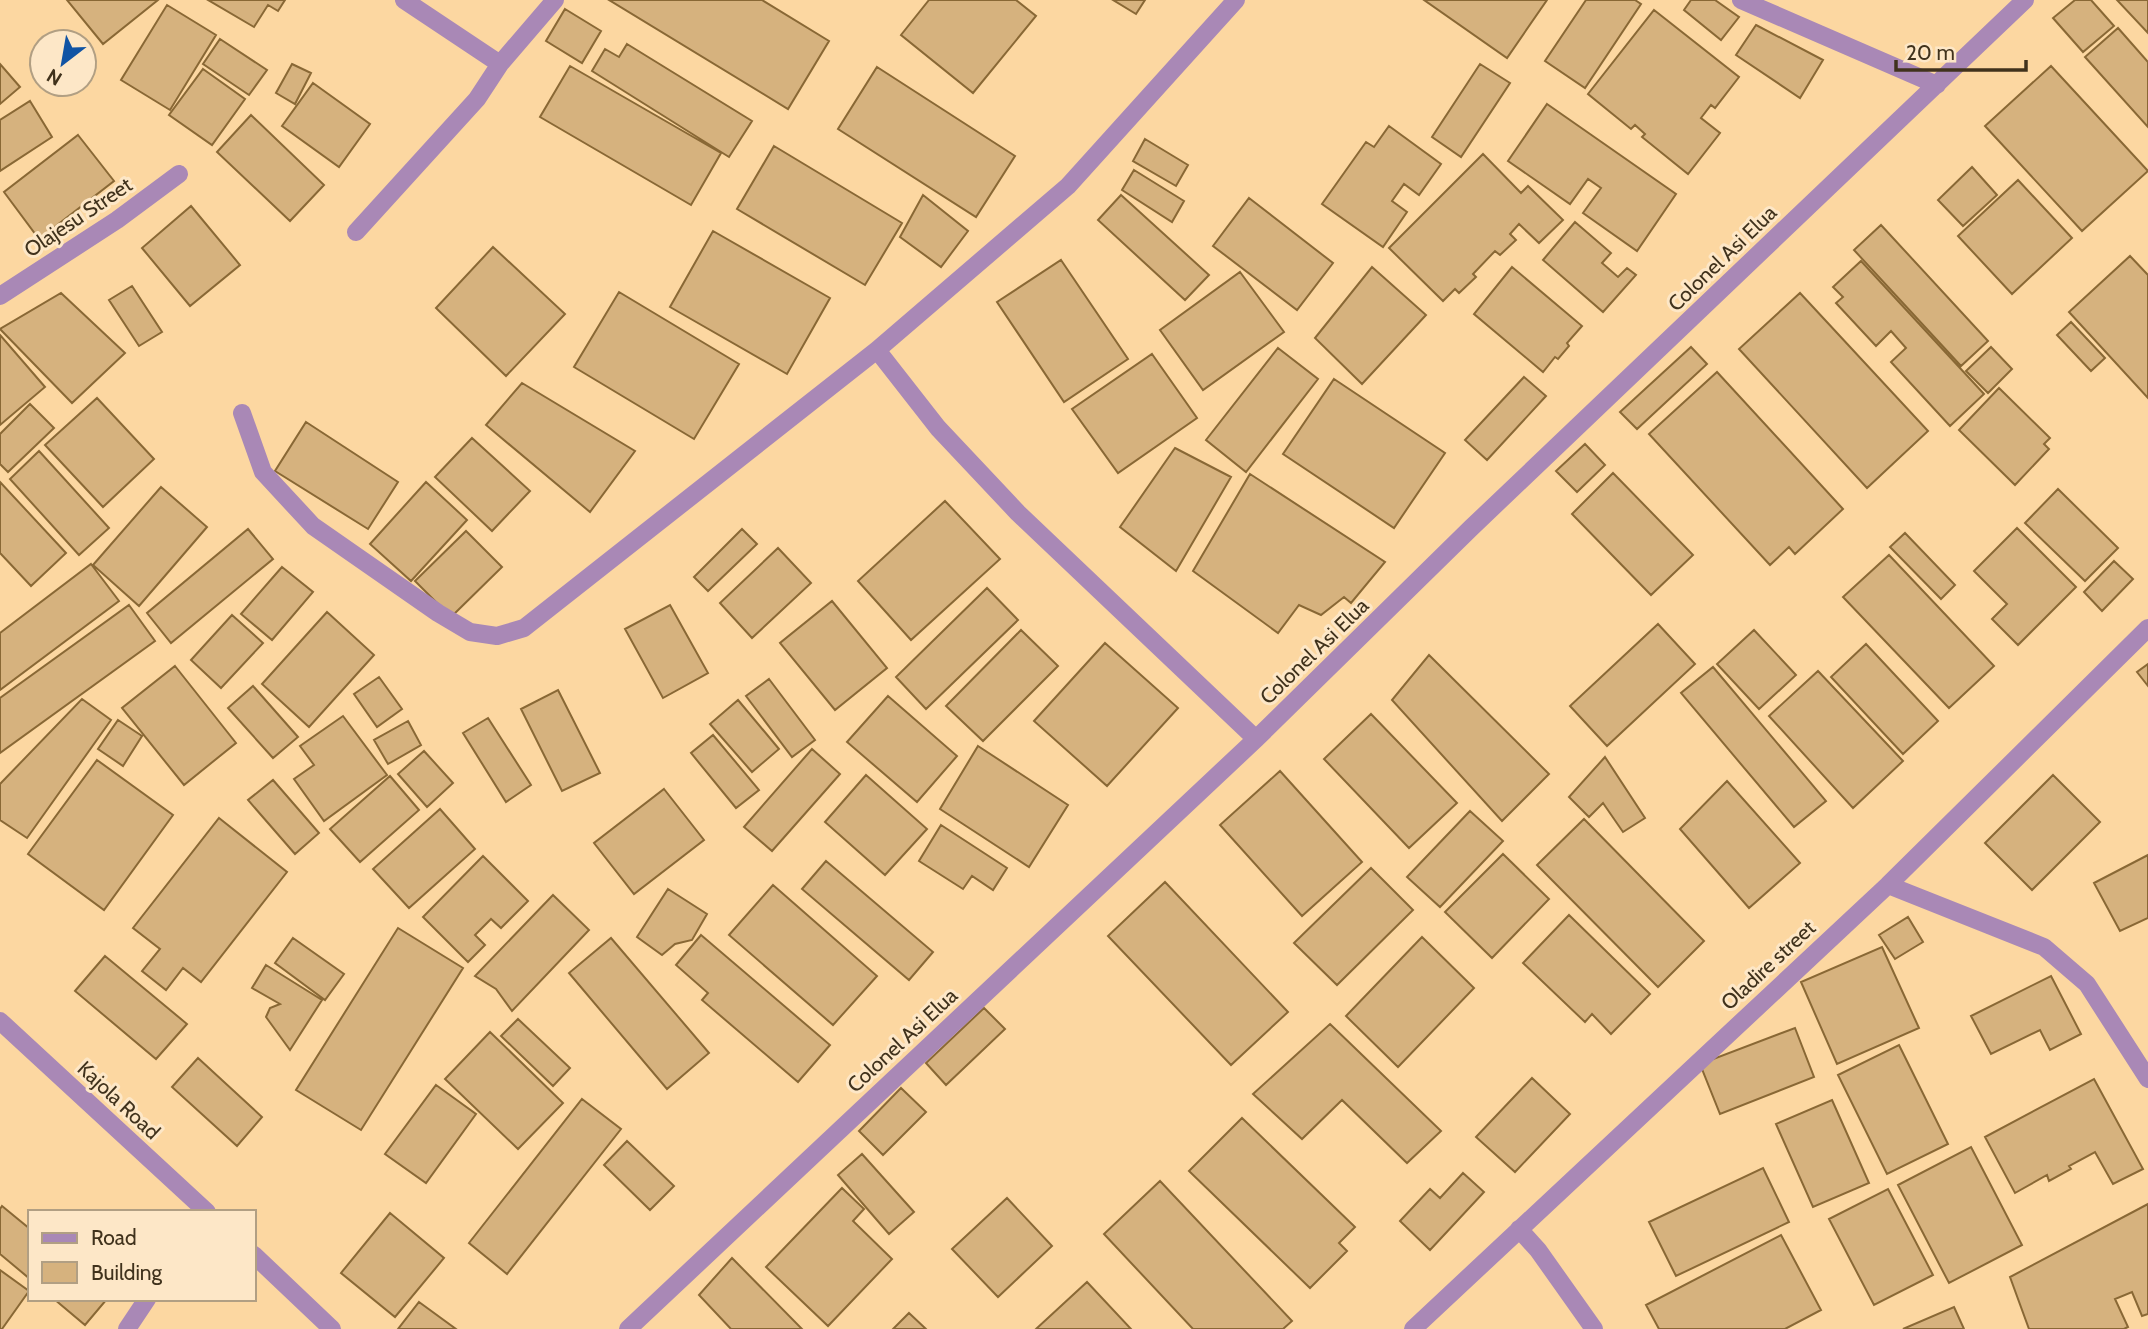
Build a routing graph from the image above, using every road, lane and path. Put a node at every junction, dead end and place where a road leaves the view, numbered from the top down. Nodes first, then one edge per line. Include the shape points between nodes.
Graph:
1 (404, 0) edge
2 (555, 0) edge
3 (1236, 0) edge
4 (1741, 0) edge
5 (2025, 0) edge
6 (500, 64) junction
7 (1937, 85) junction
8 (179, 174) dead end
9 (356, 232) dead end
10 (0, 296) edge
11 (877, 349) junction
12 (242, 413) dead end
13 (2148, 628) edge
14 (1256, 740) junction
15 (1888, 885) junction
16 (0, 1021) edge
17 (2148, 1079) edge
18 (205, 1210) edge
19 (1519, 1229) junction
20 (256, 1257) edge
21 (146, 1301) edge
22 (127, 1329) edge
23 (332, 1329) edge
24 (628, 1329) edge
25 (1413, 1329) edge
26 (1594, 1329) edge

1 - 6 street
2 - 6 street
3 - 11 street via 1068,186
4 - 7 street
5 - 7 street, Colonel Asi Elua
6 - 9 street via 477,99
7 - 14 street, Colonel Asi Elua via 1471,528
8 - 10 street, Olajesu Street
11 - 12 street via 524,628 497,636 470,632 438,613 313,526 263,472
11 - 14 street via 938,428 1018,513
13 - 15 street, Oladire street
14 - 24 street, Colonel Asi Elua
15 - 17 street via 2044,947 2087,984
15 - 19 street, Oladire street
16 - 18 street, Kajola Road
19 - 25 street, Oladire street
19 - 26 street
20 - 23 street
21 - 22 street

